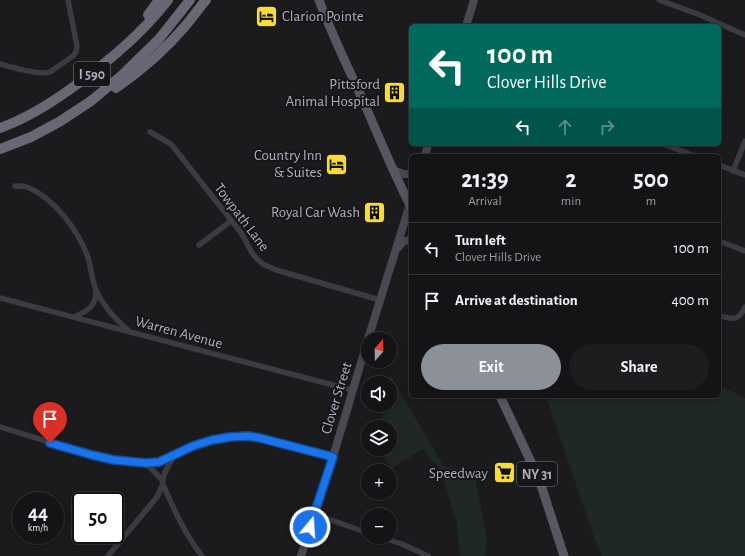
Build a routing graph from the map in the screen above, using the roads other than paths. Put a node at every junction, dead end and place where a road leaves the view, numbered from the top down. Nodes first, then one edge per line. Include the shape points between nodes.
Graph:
1 (68, 0) edge
2 (159, 0) edge
3 (168, 0) edge
4 (190, 0) edge
5 (206, 0) edge
6 (319, 0) edge
7 (474, 0) edge
8 (659, 0) edge
9 (467, 24) edge
10 (720, 24) edge
11 (721, 24) edge
12 (745, 35) edge
13 (123, 48) junction
14 (0, 64) edge
15 (91, 101) junction
16 (0, 128) edge
17 (150, 132) dead end
18 (745, 141) edge
19 (668, 146) edge
20 (0, 149) edge
21 (690, 154) edge
22 (721, 166) edge
23 (393, 170) junction
24 (733, 171) junction
25 (409, 174) edge
26 (745, 175) edge
27 (15, 186) dead end
28 (409, 201) edge
29 (409, 211) edge
30 (231, 221) junction
31 (409, 240) edge
32 (721, 242) edge
33 (199, 245) dead end
34 (396, 250) junction
35 (745, 251) edge
36 (96, 289) junction
37 (0, 298) edge
38 (380, 300) junction
39 (745, 307) edge
40 (721, 316) edge
41 (74, 317) junction
42 (130, 331) junction
43 (370, 332) edge
44 (361, 361) edge
45 (352, 390) junction
46 (501, 398) edge
47 (0, 427) edge
48 (174, 456) junction
49 (333, 457) junction
50 (146, 463) junction
51 (163, 482) junction
52 (314, 514) junction
53 (361, 531) edge
54 (397, 542) edge
55 (108, 556) edge
56 (202, 556) edge
57 (301, 556) edge
58 (428, 556) edge
59 (564, 556) edge

1 - 14 street via 77,46 73,56 46,74
2 - 13 highway
3 - 13 highway, I 590 via 156,16
4 - 15 highway, I 590 via 159,39
5 - 15 highway via 163,50 109,93
6 - 23 main road
7 - 9 main road
8 - 10 street
11 - 12 street
13 - 16 highway, I 590 via 94,73 46,106
15 - 20 highway, I 590 via 32,137
17 - 30 street, Towpath Lane via 171,144
18 - 24 street
19 - 21 street
22 - 24 street
23 - 25 main road
23 - 28 main road
24 - 26 street
27 - 36 street via 38,192 67,220 85,250
29 - 34 main road, Clover Street
30 - 33 street
30 - 38 street, Towpath Lane via 242,234 252,253 270,268
31 - 34 main road via 404,241
32 - 35 street
34 - 38 main road, Clover Street
36 - 41 street via 96,300 85,312
36 - 42 street via 117,320
37 - 41 street, Warren Avenue
38 - 43 main road, Clover Street
39 - 40 street via 742,314 736,318
41 - 42 street, Warren Avenue
42 - 45 street, Warren Avenue
44 - 45 main road, Clover Street
45 - 49 main road, Clover Street
46 - 59 main road, NY 31 via 539,479
47 - 50 street via 92,455
48 - 49 street via 212,440 248,436
48 - 50 street via 159,462
48 - 51 street
49 - 52 main road, Clover Street
50 - 51 street
51 - 55 street via 157,497
51 - 56 street via 179,519
52 - 53 street
52 - 57 main road, Clover Street
54 - 58 street

